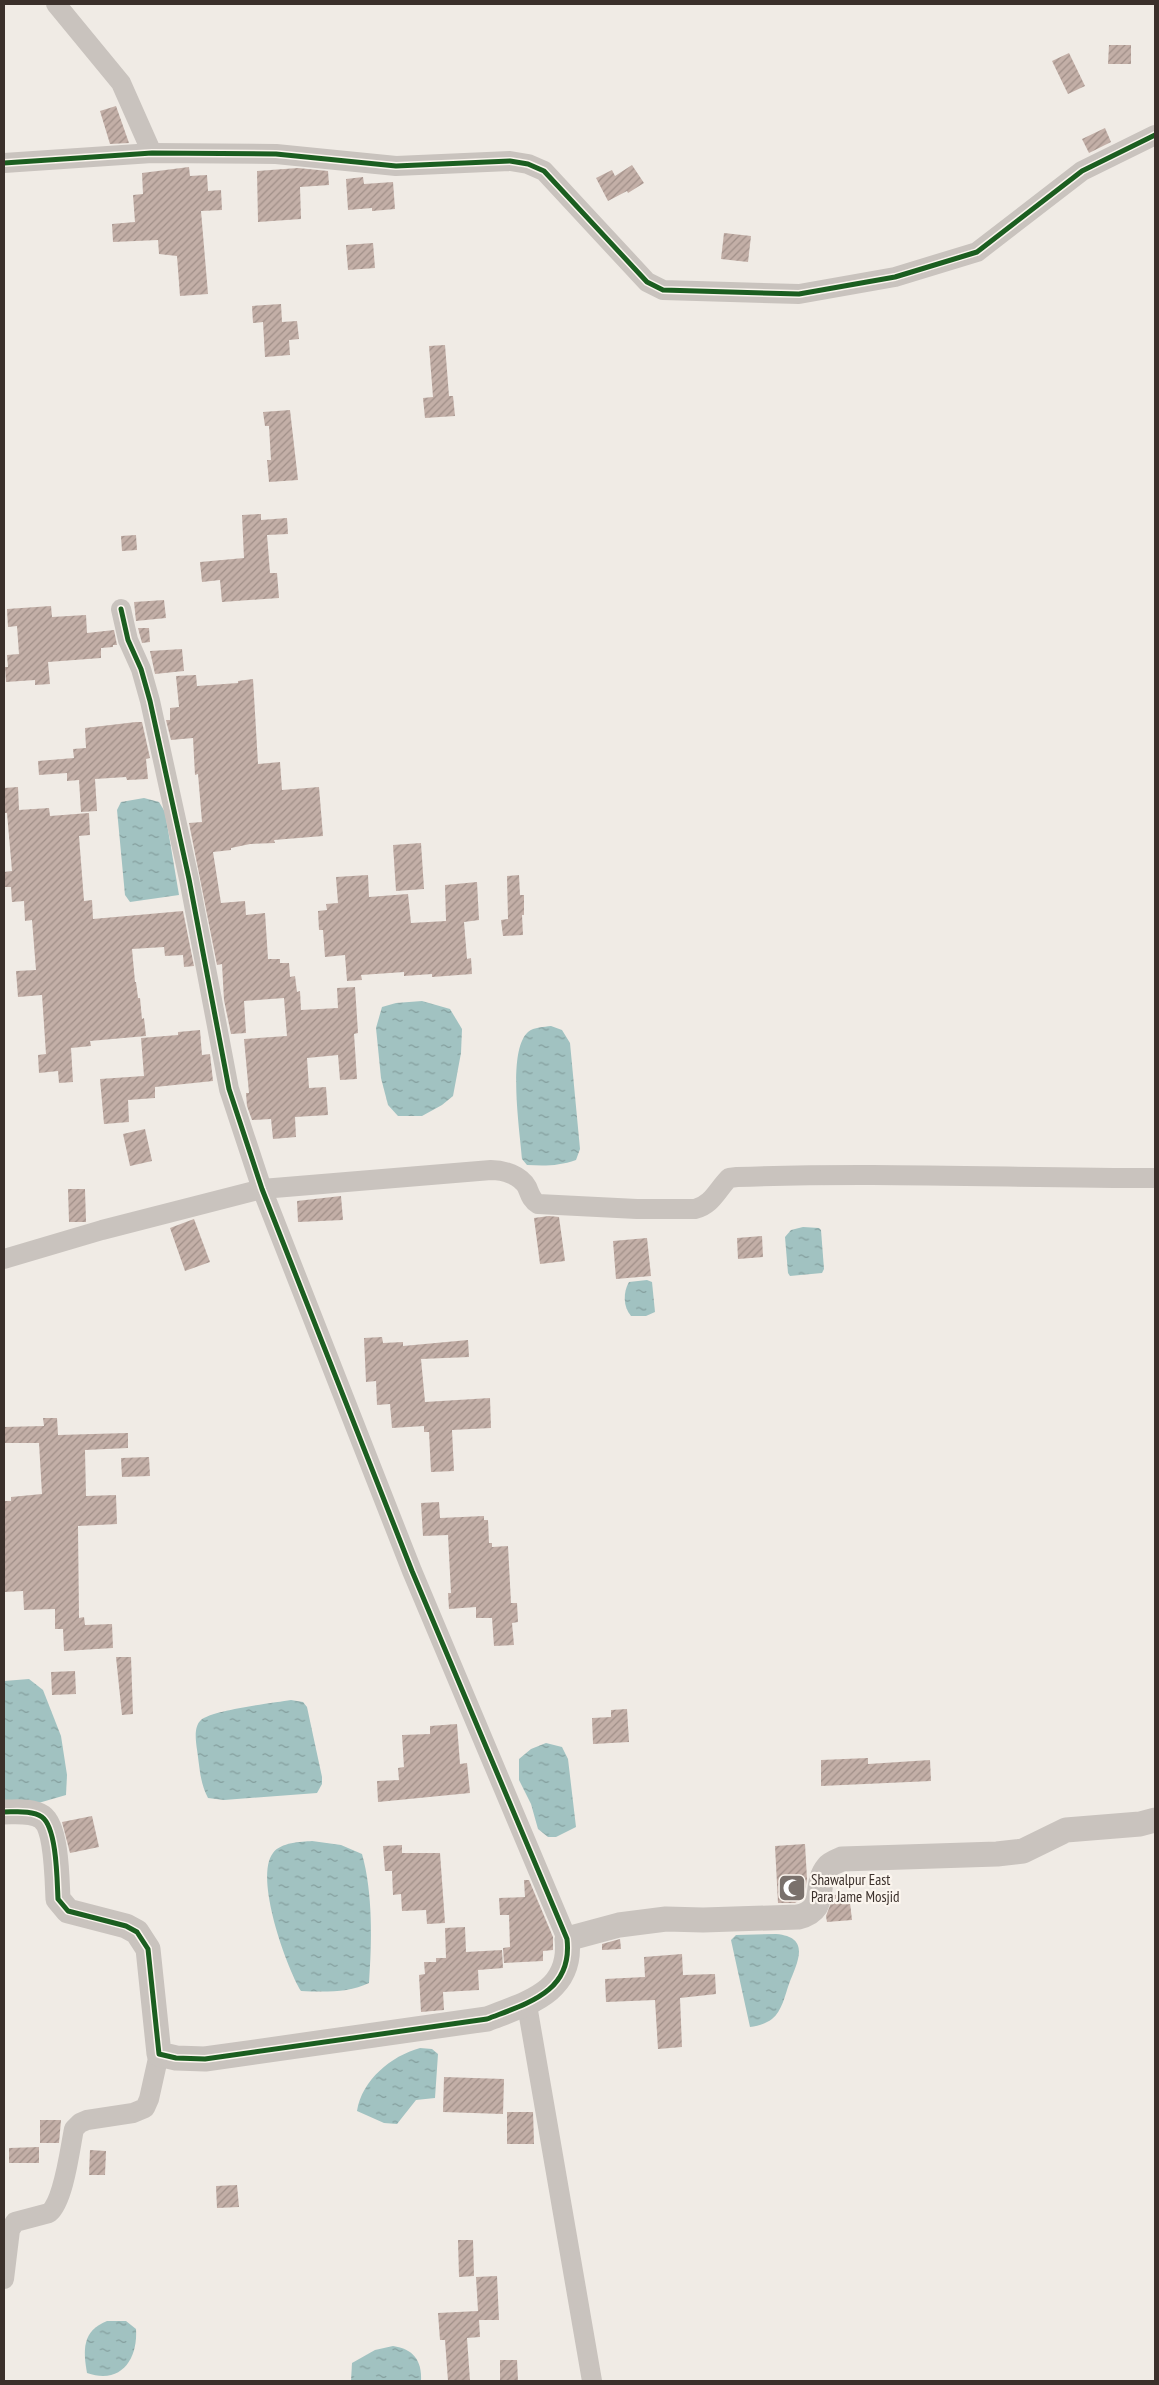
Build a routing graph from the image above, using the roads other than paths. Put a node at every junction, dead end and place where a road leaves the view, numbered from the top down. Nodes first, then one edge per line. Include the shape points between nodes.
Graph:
1 (56, 4) edge
2 (1155, 135) edge
3 (152, 153) junction
4 (4, 163) edge
5 (121, 609) dead end
6 (1155, 1178) edge
7 (262, 1188) junction
8 (4, 1259) edge
9 (4, 1812) edge
10 (1155, 1820) edge
11 (567, 1939) junction
12 (527, 2005) junction
13 (159, 2054) junction
14 (4, 2279) edge
15 (592, 2381) edge

1 - 3 street via 121,83
2 - 3 street via 1082,171 977,252 895,276 798,294 663,290 647,282 544,171 528,164 510,161 396,166 276,154
3 - 4 street
5 - 7 street via 128,640 150,701 189,879 229,1089
6 - 7 street via 824,1174 737,1177 729,1178 703,1207 678,1209 538,1204 526,1185 502,1170
7 - 8 street
7 - 11 street via 412,1571
9 - 13 street via 35,1814 50,1827 58,1899 62,1906 68,1911 126,1926 137,1932 148,1949
10 - 11 street via 1066,1830 1023,1851 842,1860 829,1865 826,1870 817,1906 798,1917 666,1919 619,1925
11 - 12 street via 569,1955 565,1968 553,1987
12 - 13 street via 487,2019 215,2058 176,2058
12 - 15 street
13 - 14 street via 145,2108 80,2122 74,2129 53,2210 15,2222 10,2230

